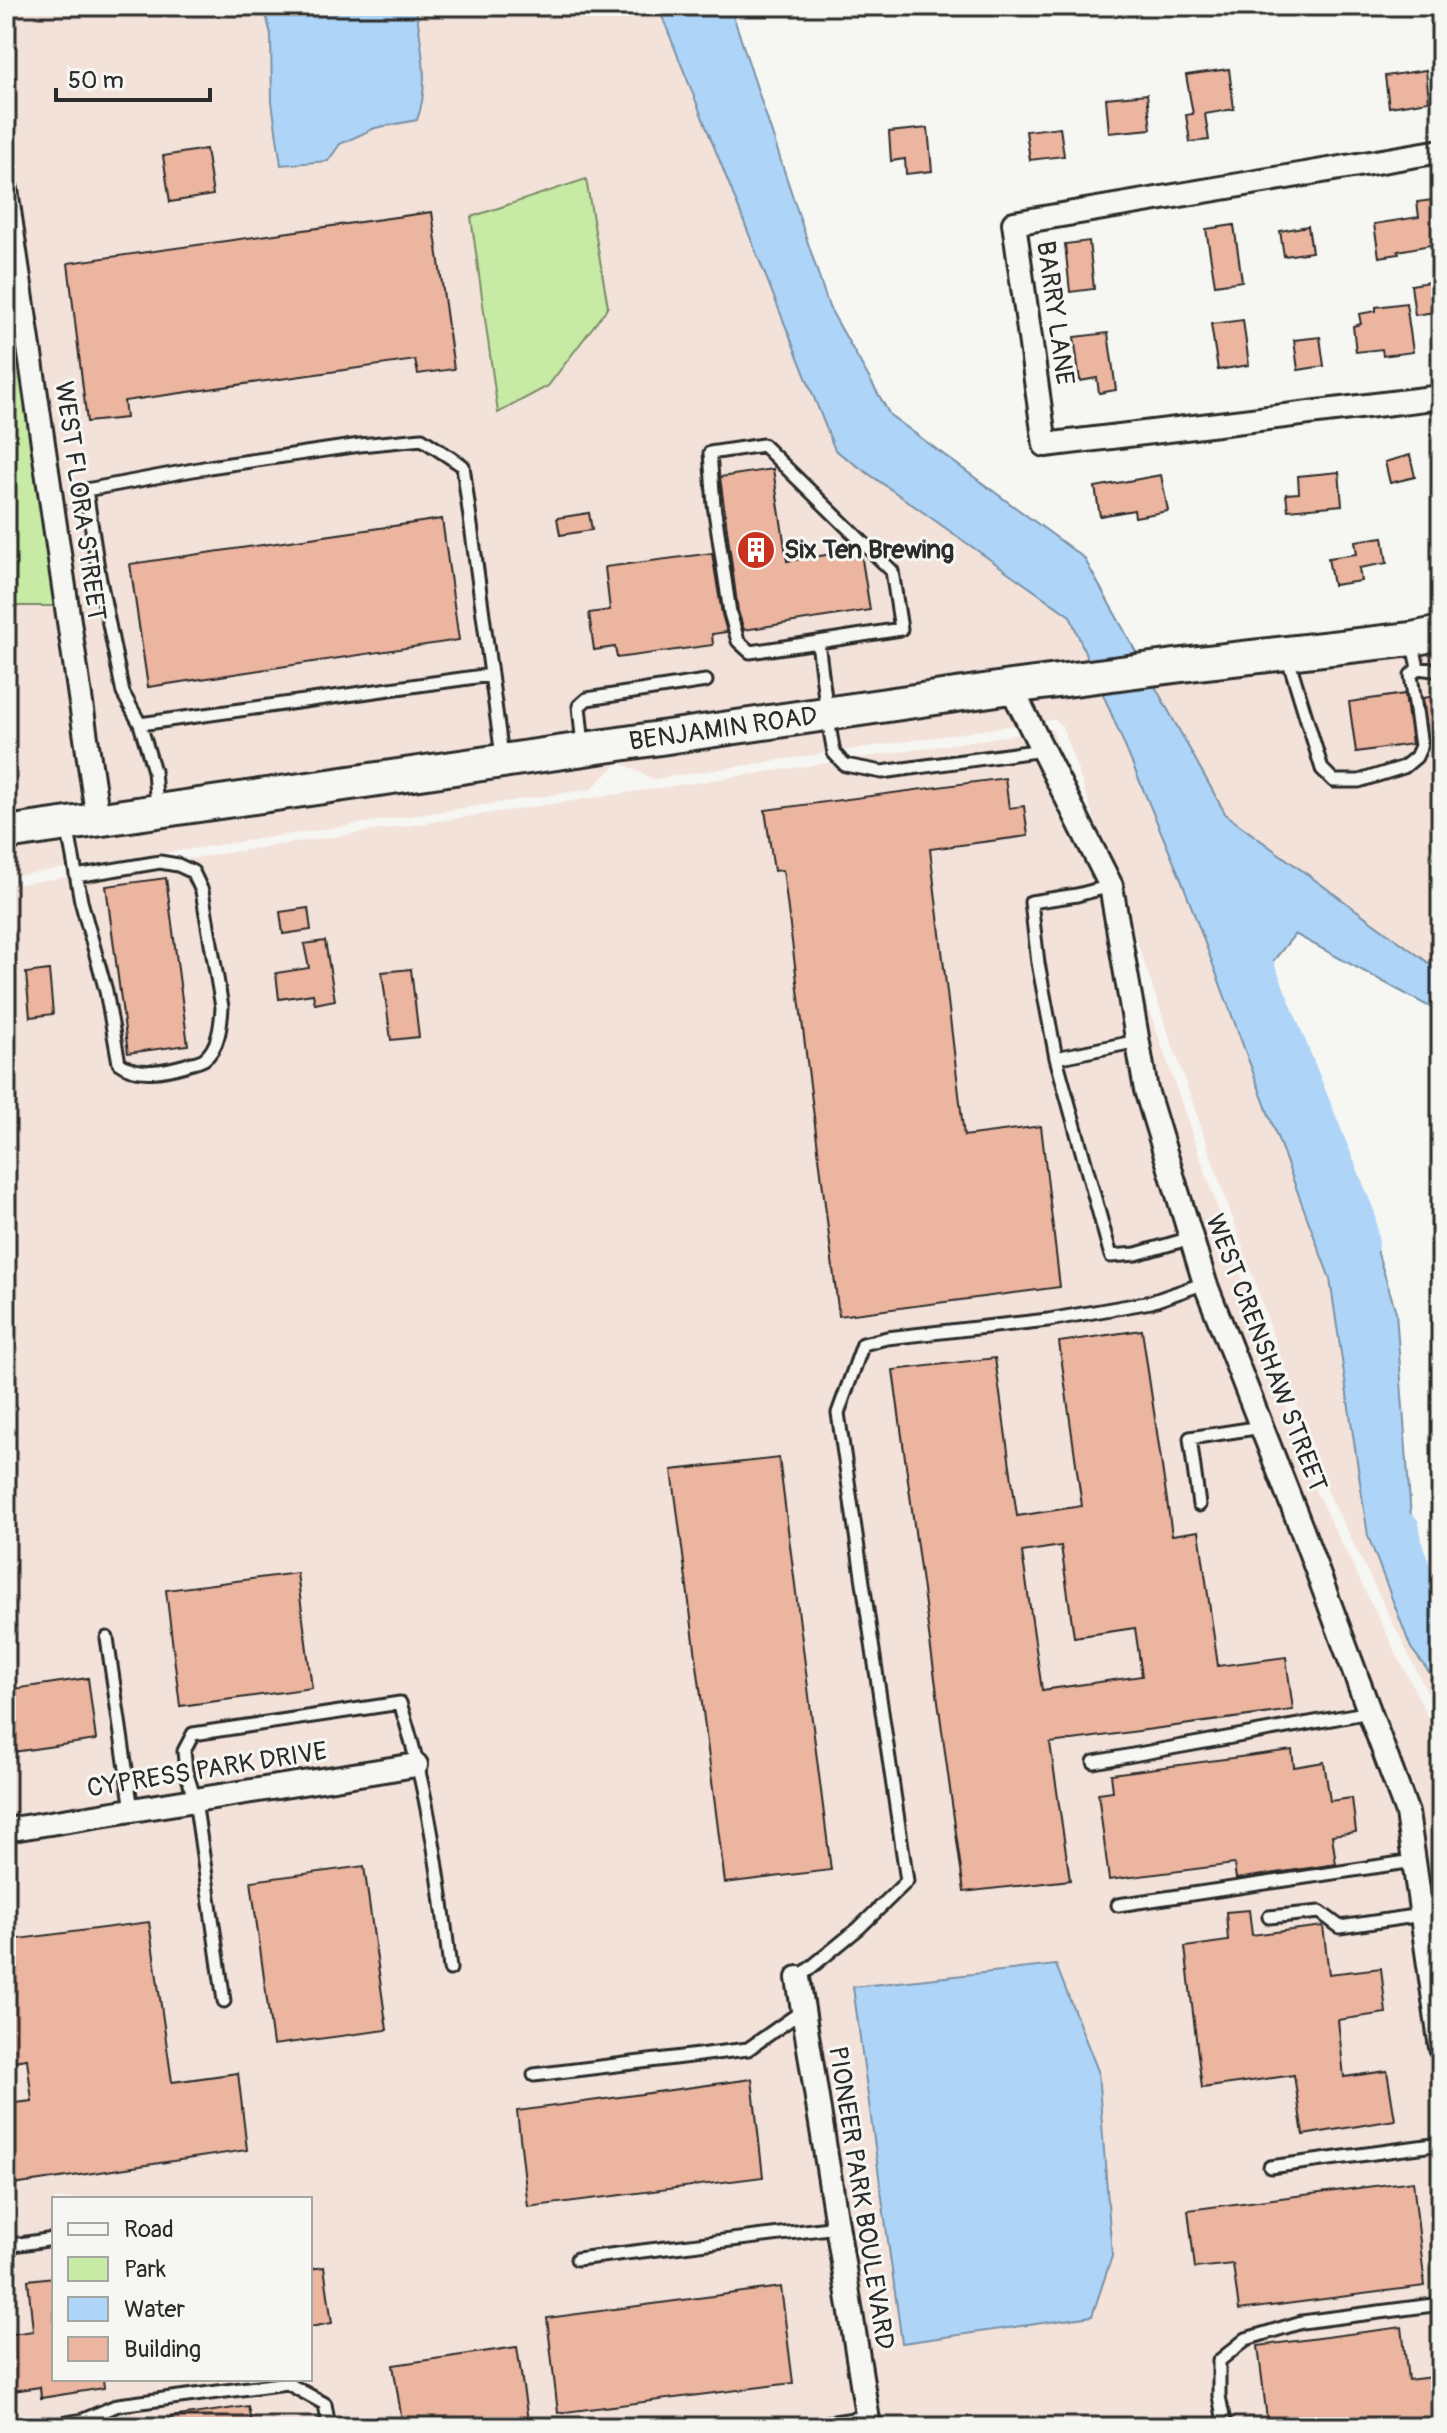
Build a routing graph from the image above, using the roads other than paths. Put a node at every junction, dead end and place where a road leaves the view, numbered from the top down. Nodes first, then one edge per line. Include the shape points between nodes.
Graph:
1 (1441, 151) edge
2 (6, 190) edge
3 (1441, 397) edge
4 (818, 642) junction
5 (1424, 647) edge
6 (1287, 654) junction
7 (1441, 671) edge
8 (490, 675) junction
9 (706, 681) dead end
10 (1011, 687) junction
11 (827, 714) junction
12 (140, 724) junction
13 (584, 749) junction
14 (1043, 750) junction
15 (503, 761) junction
16 (157, 811) junction
17 (83, 822) junction
18 (6, 833) edge
19 (76, 876) junction
20 (1111, 886) junction
21 (1138, 1041) junction
22 (1056, 1058) junction
23 (1191, 1238) junction
24 (1205, 1283) junction
25 (1262, 1427) junction
26 (1199, 1505) dead end
27 (107, 1638) dead end
28 (1370, 1712) junction
29 (1094, 1762) dead end
30 (416, 1765) junction
31 (195, 1800) junction
32 (132, 1810) junction
33 (6, 1830) edge
34 (1414, 1861) junction
35 (1118, 1905) dead end
36 (1422, 1915) junction
37 (1269, 1917) dead end
38 (450, 1969) dead end
39 (798, 1978) joint
40 (224, 2001) dead end
41 (803, 2011) junction
42 (1441, 2048) edge
43 (534, 2075) dead end
44 (1441, 2144) edge
45 (1270, 2167) dead end
46 (837, 2227) junction
47 (52, 2239) edge
48 (6, 2246) edge
49 (577, 2259) dead end
50 (1441, 2304) edge
51 (868, 2422) edge
52 (84, 2424) edge
53 (44, 2427) edge
54 (329, 2427) edge
55 (801, 2427) edge
56 (1225, 2427) edge

1 - 3 street, BARRY LANE via 1014,223 1045,445
2 - 17 street, WEST FLORA STREET
4 - 4 lane via 901,629 892,571 763,445 710,453 738,641 750,652
4 - 11 lane
5 - 6 street, BENJAMIN ROAD
5 - 6 lane via 1411,675 1421,746 1416,757 1404,767 1359,781 1334,781 1322,769
5 - 7 lane
6 - 10 street, BENJAMIN ROAD
8 - 12 lane
8 - 12 lane via 463,466 422,439 360,445 86,490 123,693
8 - 15 lane
9 - 13 lane via 587,699 579,706
10 - 11 street, BENJAMIN ROAD
10 - 14 street, WEST CRENSHAW STREET
11 - 13 street, BENJAMIN ROAD
11 - 14 lane via 834,753 845,765 868,771
12 - 16 lane via 154,771
13 - 15 street, BENJAMIN ROAD
14 - 20 street, WEST CRENSHAW STREET
15 - 16 street, BENJAMIN ROAD
16 - 17 street, BENJAMIN ROAD
17 - 18 street, BENJAMIN ROAD
17 - 19 lane
19 - 19 lane via 119,1063 138,1072 203,1060 213,1048 222,1007 202,891 193,872 160,862
20 - 21 street, WEST CRENSHAW STREET
20 - 22 lane via 1031,902
21 - 22 lane
21 - 23 street, WEST CRENSHAW STREET via 1146,1090
22 - 23 lane via 1111,1256
23 - 24 street, WEST CRENSHAW STREET
24 - 25 street, WEST CRENSHAW STREET
24 - 39 lane via 1151,1302 863,1344 838,1413 907,1881
25 - 26 lane via 1190,1438
25 - 28 street, WEST CRENSHAW STREET
27 - 32 lane
28 - 29 lane
28 - 34 street, WEST CRENSHAW STREET via 1407,1813
30 - 31 street, CYPRESS PARK DRIVE
30 - 31 lane via 400,1703 193,1734 184,1751
30 - 38 lane via 439,1872
31 - 32 street, CYPRESS PARK DRIVE
31 - 40 lane
32 - 33 street, CYPRESS PARK DRIVE
34 - 35 lane
34 - 36 street, WEST CRENSHAW STREET
36 - 37 lane via 1340,1927 1320,1912
36 - 42 street, WEST CRENSHAW STREET
39 - 41 street, PIONEER PARK BOULEVARD
41 - 43 lane via 748,2049
41 - 46 street, PIONEER PARK BOULEVARD
44 - 45 lane
46 - 49 lane
46 - 51 street, PIONEER PARK BOULEVARD
47 - 48 lane
50 - 56 lane via 1302,2322 1246,2339 1219,2361
51 - 55 lane
52 - 53 lane
52 - 54 lane via 118,2405 287,2383 325,2404

